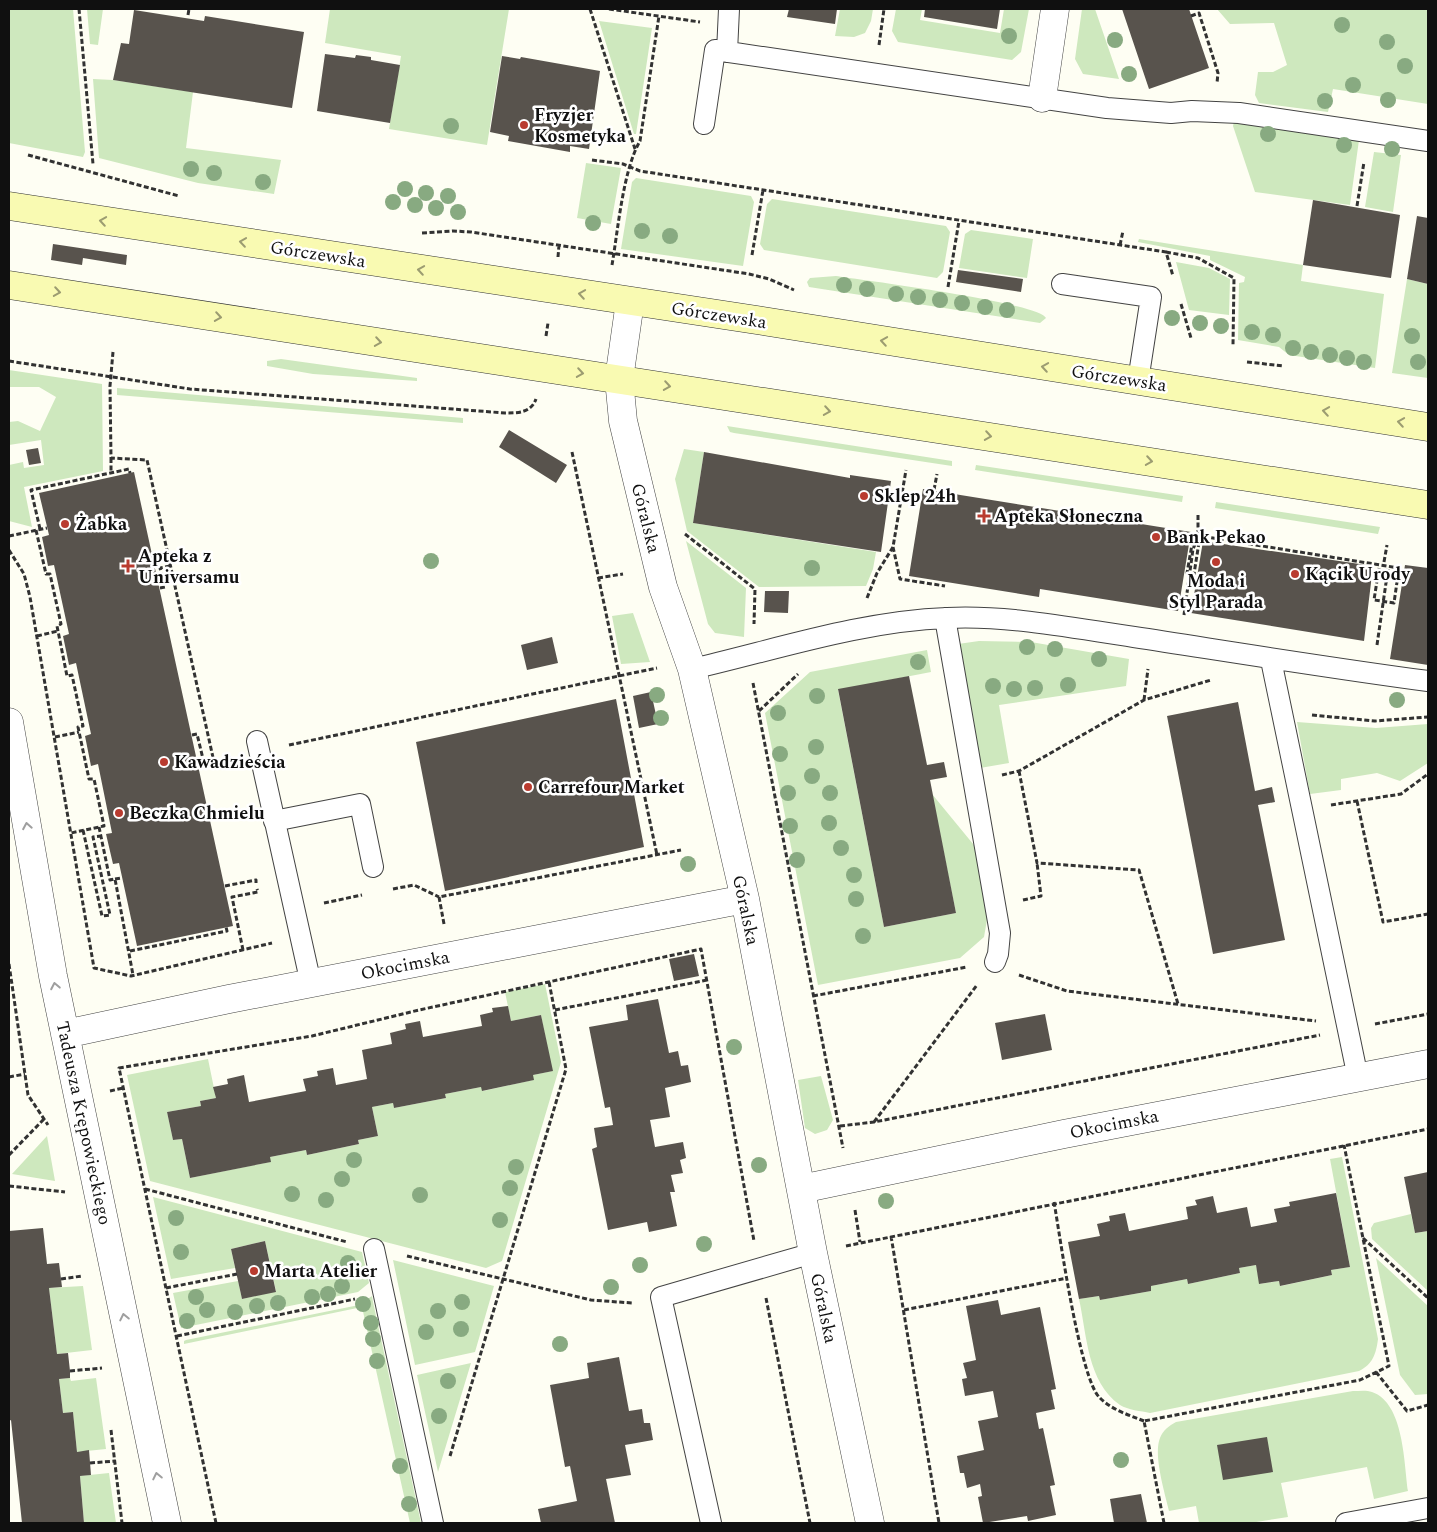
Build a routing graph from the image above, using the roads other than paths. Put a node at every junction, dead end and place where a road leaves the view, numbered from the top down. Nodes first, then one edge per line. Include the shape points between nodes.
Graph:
1 (729, 9) edge
2 (1054, 9) edge
3 (727, 52) junction
4 (1042, 98) junction
5 (704, 124) dead end
6 (1428, 141) edge
7 (9, 206) edge
8 (9, 284) edge
9 (1062, 284) dead end
10 (630, 302) junction
11 (619, 379) junction
12 (1138, 381) junction
13 (1428, 427) edge
14 (1428, 505) edge
15 (944, 618) junction
16 (1271, 660) junction
17 (692, 669) junction
18 (1428, 681) edge
19 (9, 722) edge
20 (258, 746) road end
21 (274, 821) junction
22 (373, 867) dead end
23 (745, 899) junction
24 (995, 962) road end
25 (311, 984) junction
26 (64, 1034) junction
27 (1428, 1064) edge
28 (1358, 1078) junction
29 (800, 1189) junction
30 (374, 1249) dead end
31 (813, 1253) junction
32 (1428, 1508) edge
33 (1385, 1520) edge
34 (168, 1523) edge
35 (433, 1523) edge
36 (711, 1523) edge
37 (870, 1523) edge
38 (1346, 1523) edge

1 - 3 lane
2 - 4 street
3 - 4 lane
3 - 5 lane via 715,50
4 - 6 lane via 1138,112 1213,111
10 -> 7 main road, Górczewska
8 -> 11 main road
9 - 12 lane via 1151,297
10 - 11 street, Góralska
12 -> 10 main road, Górczewska
11 -> 14 main road
11 - 17 street, Góralska via 623,421 661,578
13 -> 12 main road, Górczewska
15 - 16 lane via 1008,619
15 - 17 lane via 854,631
15 - 24 lane via 1000,933
16 - 18 lane
16 - 28 lane
17 - 23 street, Góralska
26 -> 19 street, Tadeusza Krępowieckiego
20 - 21 lane
21 - 22 lane via 360,804
21 - 25 lane
23 - 25 street, Okocimska
23 - 29 street, Góralska
25 - 26 street, Okocimska
34 -> 26 street, Tadeusza Krępowieckiego
27 - 28 street, Okocimska
28 - 29 street, Okocimska
29 - 31 street, Góralska
30 - 35 lane
31 - 36 lane via 661,1297
31 - 37 street, Góralska
32 - 33 lane
33 - 38 lane

